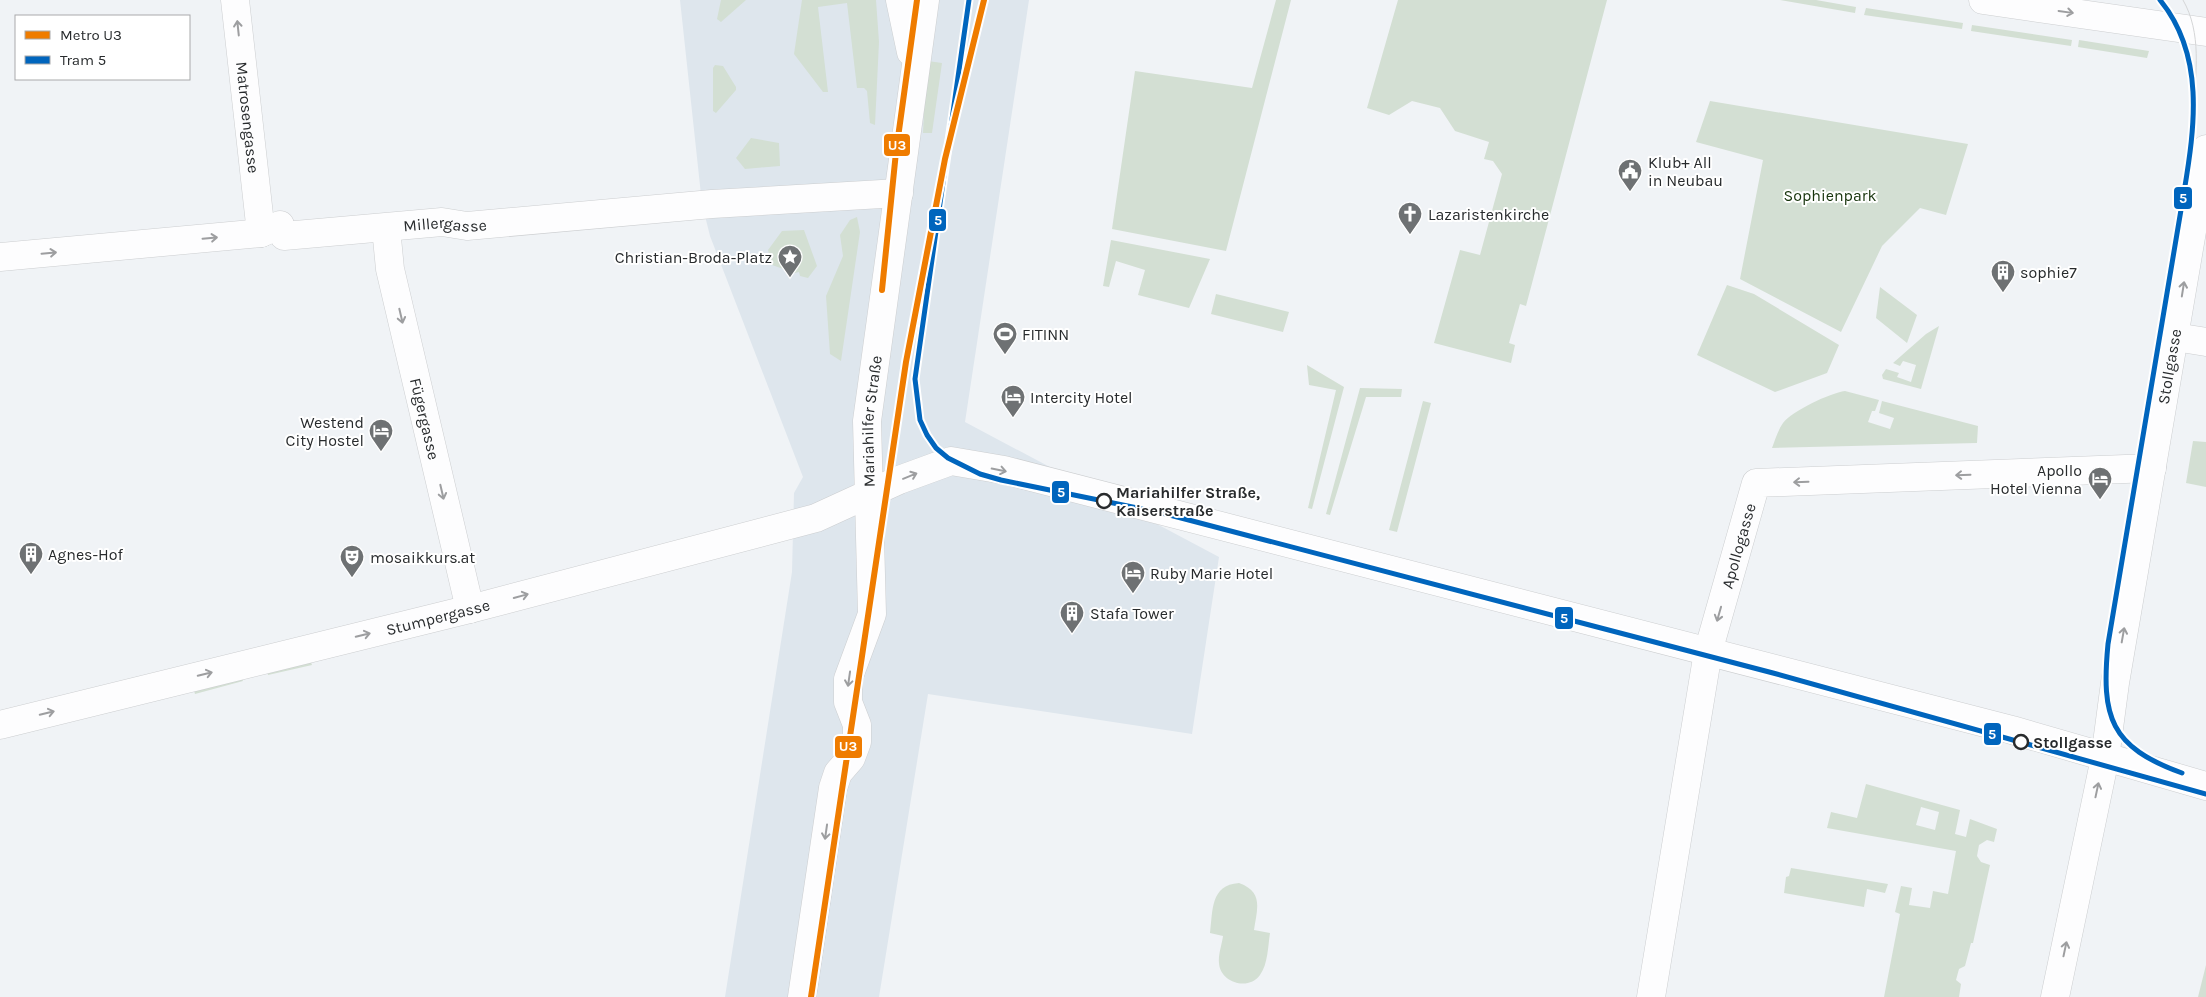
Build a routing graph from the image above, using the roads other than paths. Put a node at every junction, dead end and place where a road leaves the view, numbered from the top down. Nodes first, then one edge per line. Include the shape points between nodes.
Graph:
1 (235, 0) edge
2 (900, 0) edge
3 (925, 0) edge
4 (1983, 0) edge
5 (2206, 32) edge
6 (916, 73) junction
7 (2206, 148) edge
8 (899, 193) junction
9 (386, 228) junction
10 (261, 233) junction
11 (0, 258) edge
12 (2175, 337) junction
13 (2206, 342) edge
14 (2152, 468) junction
15 (871, 494) junction
16 (470, 609) junction
17 (1708, 652) junction
18 (0, 725) edge
19 (2105, 758) junction
20 (2206, 786) edge
21 (802, 997) edge
22 (1651, 997) edge
23 (2055, 997) edge

10 -> 1 street, Matrosengasse
2 - 6 street, Mariahilfer Straße
3 - 6 street, Mariahilfer Straße
4 -> 5 street
6 - 8 street, Mariahilfer Straße
12 -> 7 street, Stollgasse
8 - 9 street, Millergasse via 712,204 467,226 442,222
8 - 15 street, Mariahilfer Straße via 868,421
9 - 10 street, Millergasse via 284,236 280,225
9 -> 16 street, Fügergasse via 390,269
11 -> 10 street, Millergasse
12 - 13 street
12 - 14 street, Stollgasse
14 -> 17 street, Apollogasse via 1756,484
19 -> 14 street, Stollgasse
16 -> 15 street, Stumpergasse via 816,518
15 -> 17 street, Stumpergasse via 951,462 1004,470
15 -> 21 street, Mariahilfer Straße via 872,614 848,679 848,702 857,725 857,742 851,758 838,773 833,788
18 -> 16 street, Stumpergasse
17 - 19 street, Stumpergasse via 2012,730
17 - 22 street, Apollogasse
19 - 20 street, Stumpergasse
23 -> 19 street, Stollgasse

